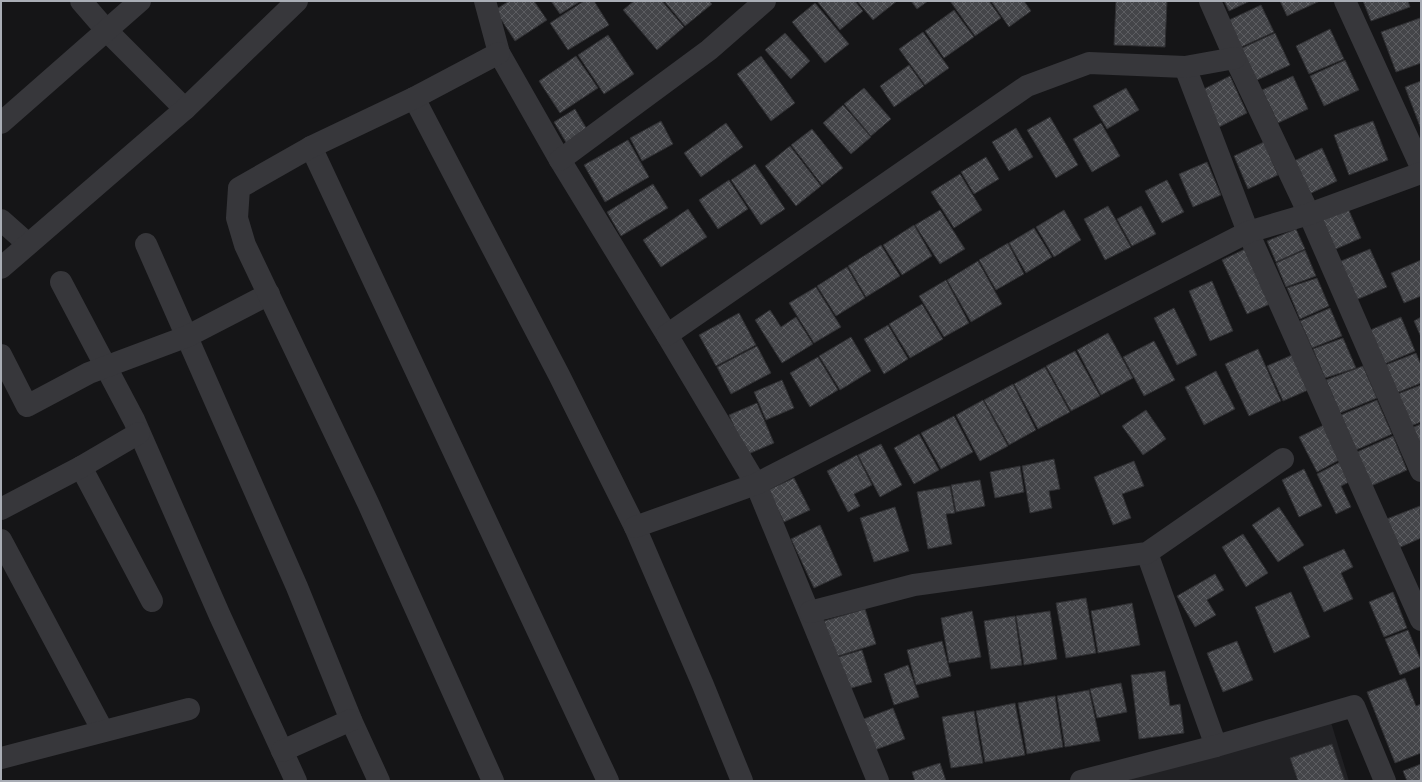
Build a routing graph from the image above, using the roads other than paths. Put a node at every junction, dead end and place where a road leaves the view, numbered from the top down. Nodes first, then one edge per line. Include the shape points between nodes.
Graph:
1 (81, 1) edge
2 (140, 1) edge
3 (297, 1) edge
4 (485, 1) edge
5 (765, 1) edge
6 (1210, 1) edge
7 (1345, 1) edge
8 (107, 31) junction
9 (499, 53) junction
10 (1235, 58) junction
11 (1184, 67) junction
12 (414, 98) junction
13 (184, 109) junction
14 (1, 123) edge
15 (311, 147) junction
16 (560, 160) junction
17 (1421, 167) edge
18 (1421, 173) edge
19 (1309, 214) junction
20 (1, 220) edge
21 (1248, 232) junction
22 (28, 244) junction
23 (146, 244) dead end
24 (1, 268) edge
25 (61, 282) dead end
26 (269, 294) junction
27 (667, 335) junction
28 (188, 336) junction
29 (1, 355) edge
30 (106, 367) junction
31 (139, 432) junction
32 (1283, 460) dead end
33 (81, 467) junction
34 (1421, 470) edge
35 (756, 484) junction
36 (1, 509) edge
37 (635, 527) junction
38 (1, 540) edge
39 (1147, 553) junction
40 (152, 601) dead end
41 (810, 612) junction
42 (1421, 620) edge
43 (189, 709) dead end
44 (351, 720) junction
45 (103, 731) junction
46 (1216, 746) junction
47 (282, 751) junction
48 (1, 758) edge
49 (296, 781) edge
50 (379, 781) edge
51 (493, 781) edge
52 (608, 781) edge
53 (742, 781) edge
54 (878, 781) edge
55 (1081, 781) edge
56 (1385, 781) edge

1 - 8 street
2 - 8 street
3 - 13 street
4 - 9 street
5 - 16 street via 710,50
6 - 10 street
7 - 17 street
8 - 13 street
8 - 14 street
9 - 12 street
9 - 16 street
10 - 11 street
10 - 19 street
11 - 21 street
11 - 27 street via 1089,63 1027,86
12 - 15 street
12 - 37 street via 559,375
13 - 22 street
15 - 26 street via 239,188 237,218 245,245
15 - 52 street
16 - 27 street
18 - 19 street
19 - 21 street
19 - 34 street
20 - 22 street
21 - 35 street
21 - 42 street
22 - 24 street
23 - 28 street
25 - 30 street
26 - 28 street
26 - 51 street via 368,503
27 - 35 street
28 - 30 street
28 - 44 street via 297,587
29 - 30 street via 27,406 89,373
30 - 31 street
31 - 33 street
31 - 47 street
32 - 39 street
33 - 36 street
33 - 40 street
35 - 37 street
35 - 41 street
37 - 53 street
38 - 45 street
39 - 41 street via 914,585
39 - 46 street
41 - 54 street
43 - 45 street
44 - 47 street
44 - 50 street
45 - 48 street
46 - 55 street
46 - 56 street via 1354,706
47 - 49 street

